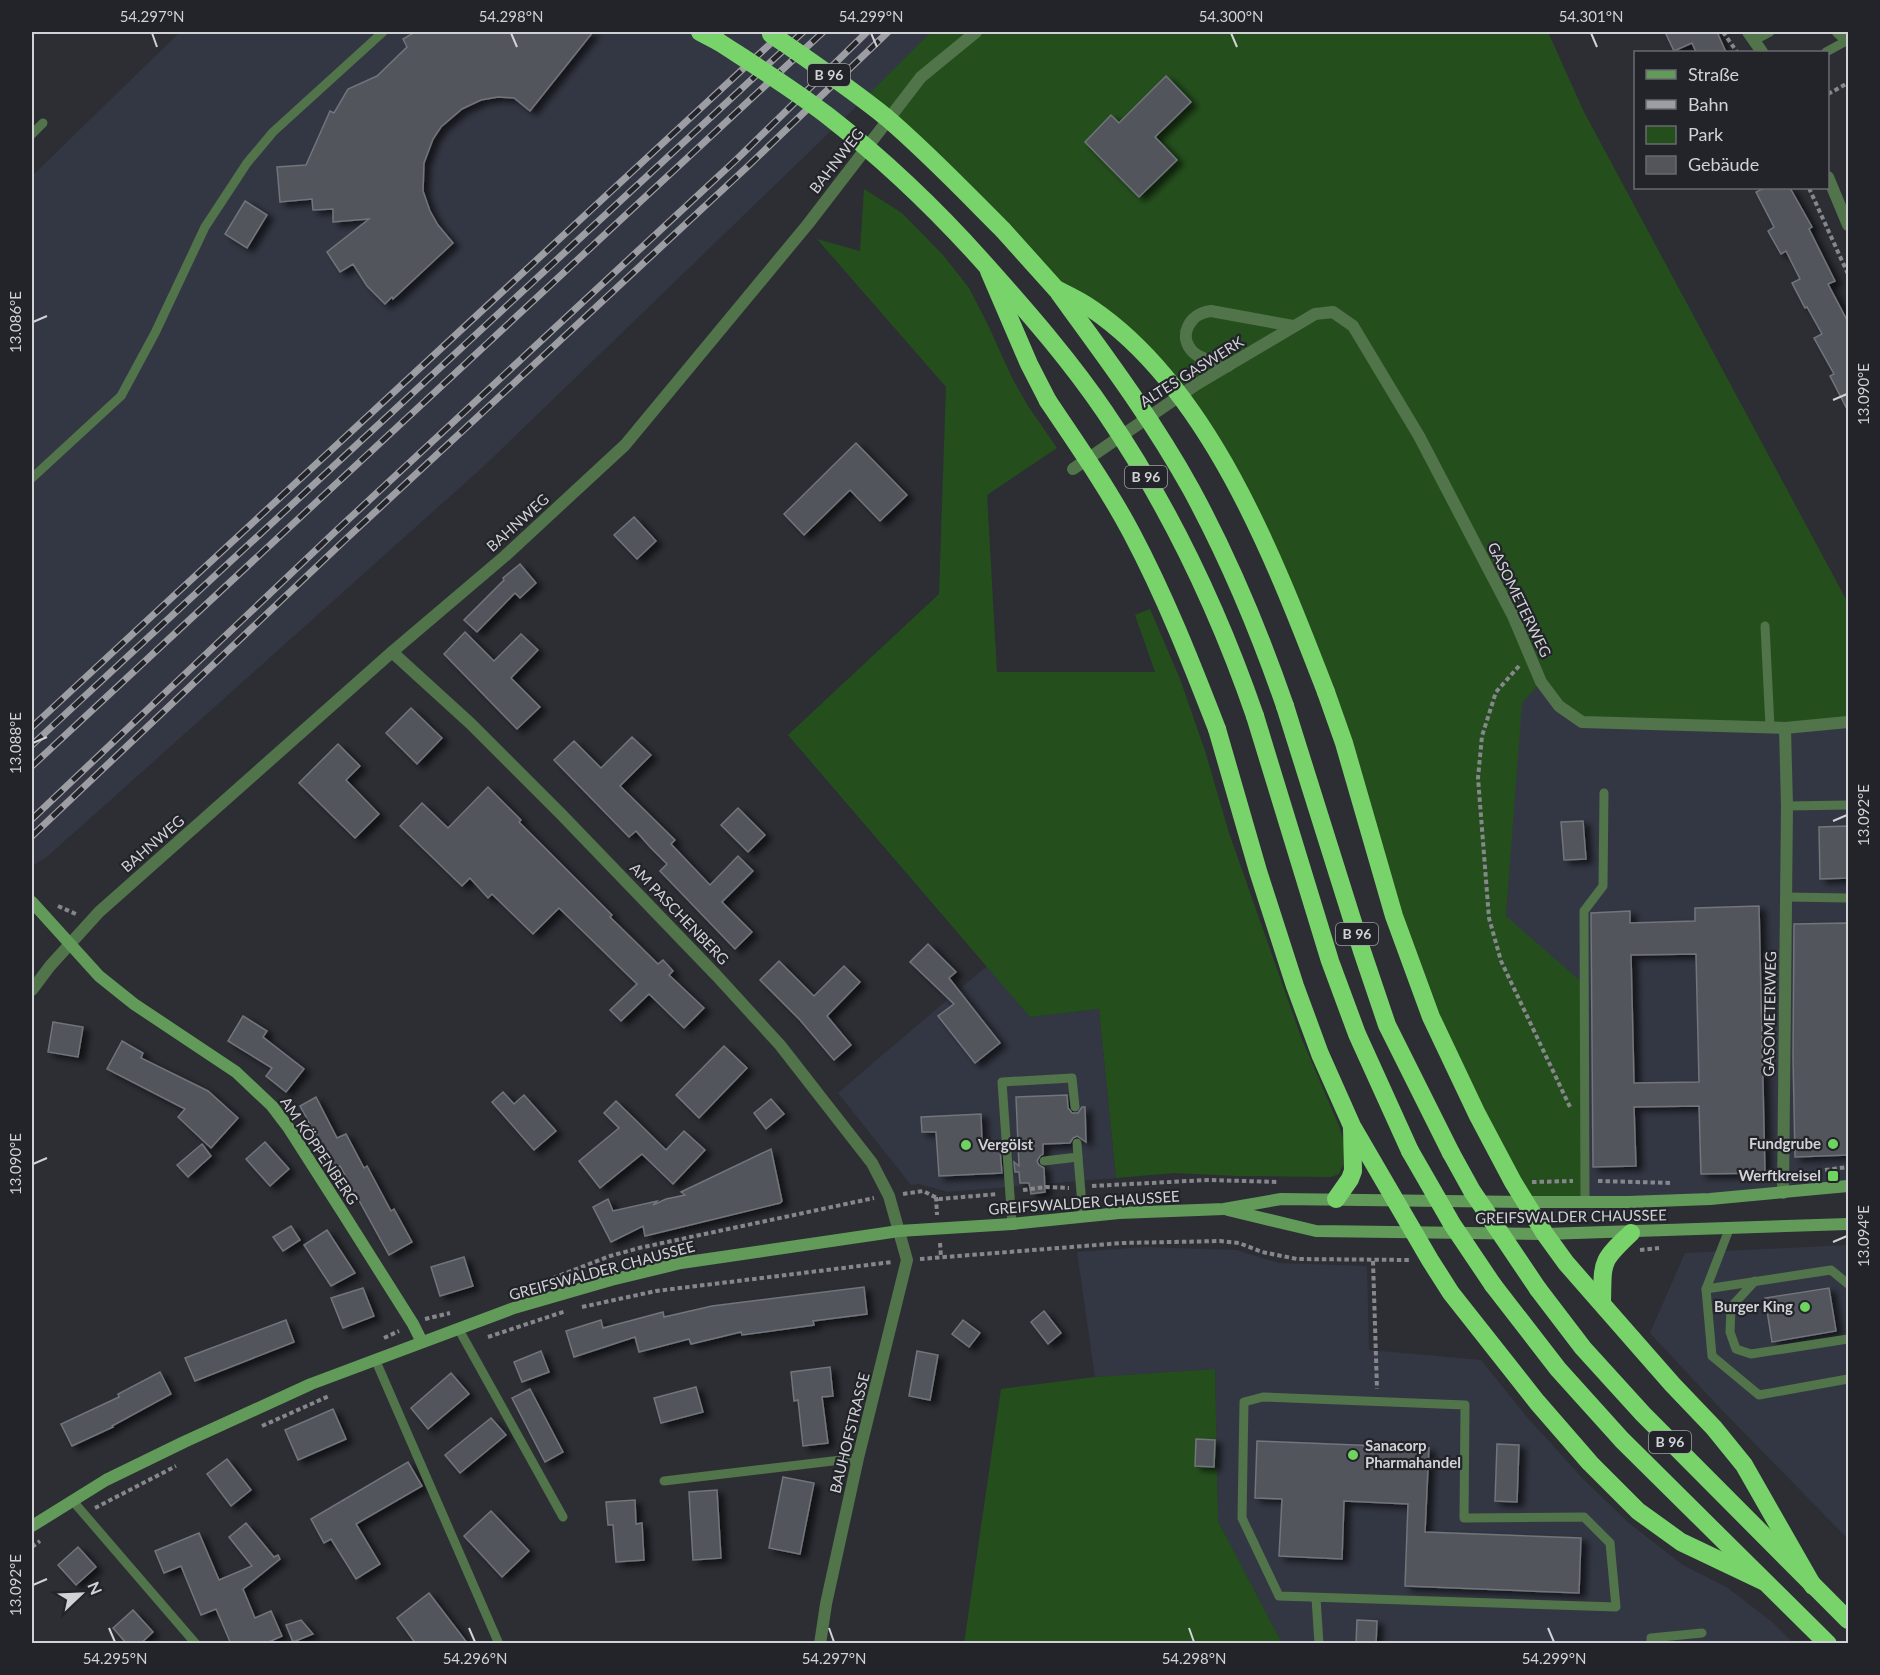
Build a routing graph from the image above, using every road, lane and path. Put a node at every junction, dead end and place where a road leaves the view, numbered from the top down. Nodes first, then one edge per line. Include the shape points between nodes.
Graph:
1 (383, 32) edge
2 (700, 32) edge
3 (767, 32) edge
4 (976, 32) edge
5 (1723, 32) edge
6 (1770, 32) edge
7 (1838, 32) edge
8 (1751, 36) edge
9 (1848, 41) edge
10 (1736, 51) edge
11 (1761, 51) edge
12 (1828, 51) edge
13 (1848, 82) edge
14 (1829, 93) edge
15 (43, 123) dead end
16 (32, 134) edge
17 (1829, 182) edge
18 (1809, 189) edge
19 (1848, 225) edge
20 (988, 267) junction
21 (1848, 274) edge
22 (1056, 289) junction
23 (1333, 312) joint
24 (1293, 326) junction
25 (1228, 366) junction
26 (1072, 469) dead end
27 (32, 478) edge
28 (1765, 626) dead end
29 (392, 652) junction
30 (1529, 654) junction
31 (1848, 722) edge
32 (1770, 727) junction
33 (1785, 728) junction
34 (1604, 793) dead end
35 (1848, 805) edge
36 (1787, 806) junction
37 (1786, 897) junction
38 (1848, 898) edge
39 (32, 902) edge
40 (51, 903) dead end
41 (87, 923) junction
42 (69, 944) junction
43 (32, 990) edge
44 (1075, 1107) dead end
45 (1352, 1125) junction
46 (1585, 1138) junction
47 (1077, 1143) dead end
48 (1078, 1156) junction
49 (1044, 1161) dead end
50 (1019, 1163) dead end
51 (1007, 1164) junction
52 (1848, 1186) edge
53 (1783, 1193) junction
54 (1336, 1199) junction
55 (1395, 1200) junction
56 (1525, 1202) junction
57 (1585, 1202) junction
58 (1224, 1209) junction
59 (1083, 1217) junction
60 (1012, 1224) junction
61 (1848, 1224) edge
62 (1730, 1227) junction
63 (899, 1231) junction
64 (1415, 1233) junction
65 (1631, 1233) junction
66 (1545, 1234) junction
67 (908, 1260) junction
68 (1755, 1281) junction
69 (1848, 1284) edge
70 (1706, 1288) junction
71 (1602, 1302) junction
72 (578, 1308) dead end
73 (567, 1311) dead end
74 (458, 1328) junction
75 (1848, 1339) edge
76 (422, 1342) junction
77 (466, 1344) junction
78 (375, 1359) junction
79 (1848, 1379) edge
80 (335, 1393) dead end
81 (1377, 1402) junction
82 (259, 1427) dead end
83 (858, 1458) junction
84 (178, 1465) dead end
85 (664, 1481) dead end
86 (72, 1500) junction
87 (84, 1514) junction
88 (562, 1517) dead end
89 (32, 1526) edge
90 (41, 1540) dead end
91 (32, 1547) edge
92 (1763, 1581) junction
93 (1813, 1586) junction
94 (1316, 1598) junction
95 (1848, 1620) edge
96 (1701, 1633) dead end
97 (196, 1644) edge
98 (499, 1644) edge
99 (820, 1644) edge
100 (1319, 1644) edge
101 (1651, 1644) edge
102 (1828, 1644) edge

1 - 27 lane via 273,132 247,163 206,227 121,396
2 - 20 highway, B 96, bridge via 828,116 924,200
3 - 22 highway, B 96, bridge via 886,118 941,167
4 - 29 street, BAHNWEG via 921,77 808,224 625,445 505,556
5 - 10 path
6 - 8 lane
7 - 9 street
8 - 11 street
9 - 12 lane
13 - 14 path
15 - 16 lane
17 - 19 street
18 - 21 path
20 - 45 highway, bridge via 1043,392 1103,484 1147,564 1185,648 1216,729 1294,986
20 - 92 highway, B 96, bridge via 1077,372 1133,456 1202,584 1255,716 1330,961 1357,1034 1410,1151 1452,1224 1551,1361 1622,1440
22 - 56 highway, bridge via 1092,308 1163,374 1218,455 1264,540 1344,743 1394,916 1431,1017
22 - 93 highway, B 96, bridge via 1168,450 1234,574 1285,706 1387,1024 1472,1191 1583,1348
23 - 24 street, ALTES GASWERK via 1315,314
23 - 30 street, GASOMETERWEG via 1353,327 1419,436
24 - 25 street, ALTES GASWERK
24 - 25 street via 1210,311 1201,313 1188,324 1189,347 1198,356
25 - 26 street, ALTES GASWERK
28 - 32 lane
29 - 41 street, BAHNWEG
29 - 63 street, AM PASCHENBERG via 561,814 780,1045 872,1163 884,1182
30 - 32 street, GASOMETERWEG via 1541,682 1559,706 1582,722
30 - 46 path via 1496,692 1482,736 1478,778 1489,918 1501,961
31 - 33 street, GASOMETERWEG
32 - 33 street, GASOMETERWEG
33 - 36 street, GASOMETERWEG
34 - 46 lane via 1603,886 1584,911
35 - 36 lane
36 - 37 street, GASOMETERWEG
37 - 38 lane
37 - 53 street, GASOMETERWEG
39 - 42 main road, AM KÖPPENBERG
40 - 41 path via 78,914
41 - 42 street, BAHNWEG
42 - 43 street, BAHNWEG
42 - 76 main road, AM KÖPPENBERG via 111,986 236,1072 272,1106
44 - 51 lane via 1072,1078 1002,1082
45 - 54 highway via 1353,1171
45 - 55 highway
46 - 57 lane
47 - 48 lane
48 - 49 lane
48 - 59 lane
50 - 51 lane
51 - 60 lane
52 - 53 main road, GREIFSWALDER CHAUSSEE
53 - 57 main road, GREIFSWALDER CHAUSSEE
54 - 55 main road, GREIFSWALDER CHAUSSEE
54 - 58 main road, GREIFSWALDER CHAUSSEE via 1281,1199
55 - 56 main road, GREIFSWALDER CHAUSSEE
55 - 64 highway
56 - 57 main road, GREIFSWALDER CHAUSSEE
56 - 66 highway
58 - 59 main road, GREIFSWALDER CHAUSSEE
58 - 64 main road, GREIFSWALDER CHAUSSEE via 1316,1232
59 - 60 main road, GREIFSWALDER CHAUSSEE
60 - 63 main road, GREIFSWALDER CHAUSSEE
61 - 62 main road, GREIFSWALDER CHAUSSEE
62 - 65 main road, GREIFSWALDER CHAUSSEE
62 - 70 lane
63 - 67 street
63 - 74 main road, GREIFSWALDER CHAUSSEE via 681,1263 514,1308
64 - 66 main road, GREIFSWALDER CHAUSSEE
64 - 92 highway via 1451,1293 1590,1463 1638,1511 1681,1542
65 - 66 main road, GREIFSWALDER CHAUSSEE
65 - 71 highway via 1610,1252 1603,1265
66 - 71 highway
67 - 72 path via 656,1291
67 - 81 path via 1122,1243 1220,1241 1297,1259 1372,1261
67 - 83 street, BAUHOFSTRASSE
68 - 69 lane via 1831,1270
68 - 70 lane
68 - 75 lane via 1731,1307 1730,1332 1736,1349 1751,1354
70 - 79 lane via 1712,1356 1759,1395
71 - 93 highway via 1744,1465
73 - 77 path
74 - 76 main road, GREIFSWALDER CHAUSSEE
74 - 77 lane
76 - 78 main road, GREIFSWALDER CHAUSSEE
77 - 88 lane
78 - 86 main road, GREIFSWALDER CHAUSSEE via 242,1414
78 - 98 lane
80 - 82 path
81 - 94 lane via 1263,1397 1244,1402 1242,1518 1279,1596
81 - 94 lane via 1465,1405 1464,1518 1584,1517 1610,1543 1616,1607
83 - 85 lane
83 - 99 street, BAUHOFSTRASSE
84 - 87 path
86 - 87 lane
86 - 89 main road, GREIFSWALDER CHAUSSEE
87 - 97 lane
90 - 91 path
92 - 102 highway, B 96
93 - 95 highway, B 96
94 - 100 lane
96 - 101 lane via 1651,1638

